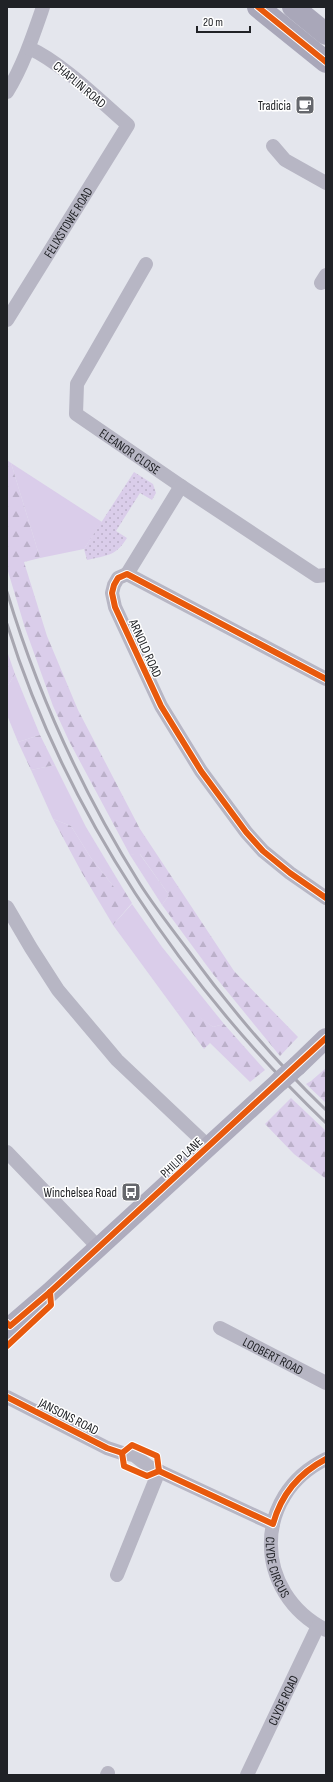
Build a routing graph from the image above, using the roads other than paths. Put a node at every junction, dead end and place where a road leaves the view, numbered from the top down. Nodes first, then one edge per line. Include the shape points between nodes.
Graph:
1 (43, 7) edge
2 (293, 7) edge
3 (269, 10) edge
4 (326, 34) edge
5 (29, 48) junction
6 (326, 62) edge
7 (7, 92) edge
8 (128, 125) joint
9 (273, 146) dead end
10 (326, 183) edge
11 (146, 264) dead end
12 (7, 320) edge
13 (181, 486) junction
14 (127, 574) junction
15 (326, 575) edge
16 (326, 678) edge
17 (326, 898) edge
18 (7, 907) edge
19 (326, 1038) edge
20 (209, 1147) junction
21 (7, 1152) edge
22 (98, 1247) junction
23 (8, 1326) edge
24 (220, 1328) dead end
25 (326, 1383) edge
26 (7, 1397) edge
27 (326, 1459) edge
28 (159, 1471) junction
29 (273, 1524) junction
30 (117, 1575) dead end
31 (322, 1628) edge
32 (247, 1775) edge

1 - 5 street
2 - 4 highway
3 - 6 highway
5 - 7 street
5 - 8 street, CHAPLIN ROAD via 55,64
8 - 12 street, FELIXSTOWE ROAD
9 - 10 street via 286,160
11 - 13 street, ELEANOR CLOSE via 77,384 76,414
13 - 14 street
13 - 15 street, ELEANOR CLOSE via 317,576
14 - 16 street
14 - 17 street, ARNOLD ROAD via 118,578 114,585 112,593 115,607 160,706 201,770 246,832 263,851
18 - 20 street via 58,990 117,1060
19 - 20 main road, PHILIP LANE, bridge
20 - 22 main road, PHILIP LANE
21 - 22 street
22 - 23 main road, PHILIP LANE
24 - 25 street, LOOBERT ROAD
26 - 28 street, JANSONS ROAD via 107,1448 134,1455
27 - 29 street, CLYDE CIRCUS via 305,1472 288,1490
28 - 29 street, JANSONS ROAD
28 - 30 street
29 - 31 street, CLYDE CIRCUS via 271,1555 279,1584 295,1608
31 - 32 street, CLYDE ROAD

